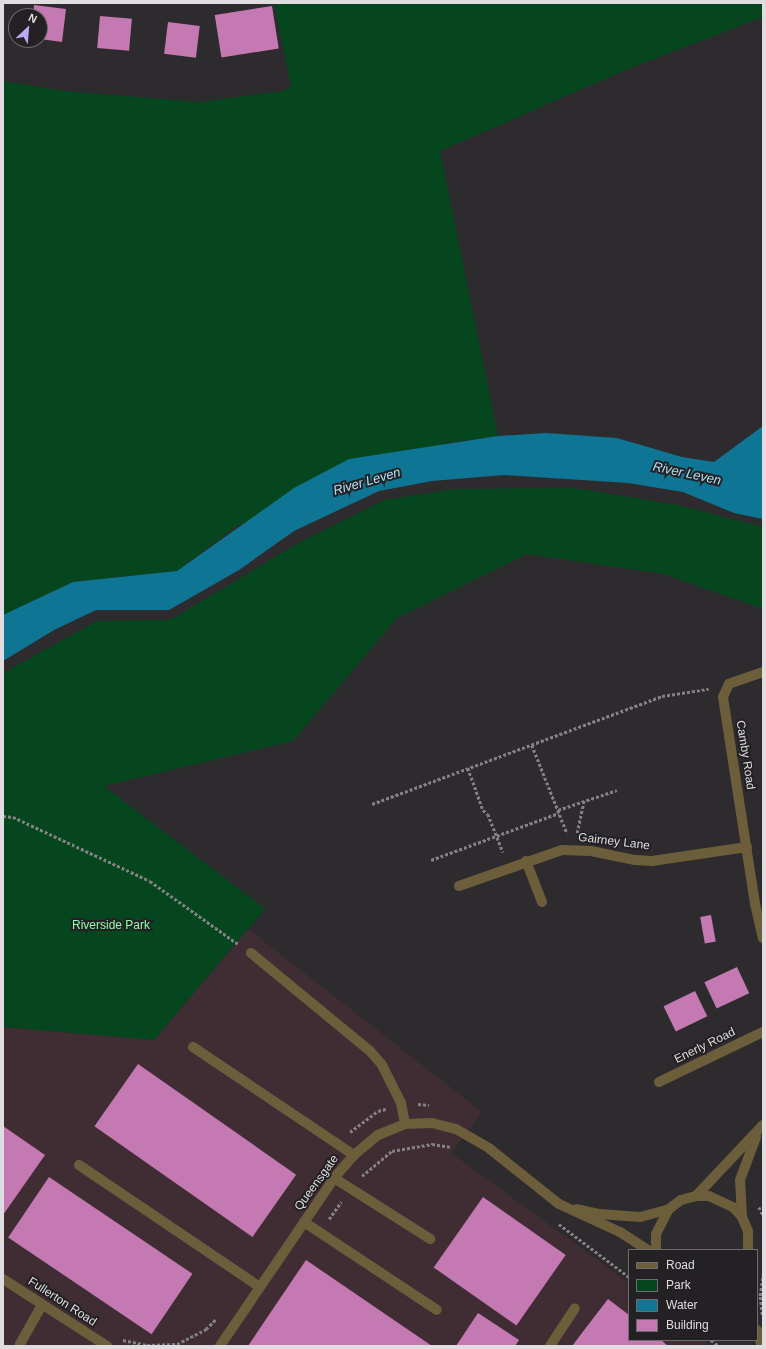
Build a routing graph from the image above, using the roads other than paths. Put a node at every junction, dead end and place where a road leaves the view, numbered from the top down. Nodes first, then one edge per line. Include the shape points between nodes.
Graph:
1 (763, 672) edge
2 (747, 847) junction
3 (526, 861) junction
4 (459, 886) dead end
5 (542, 902) dead end
6 (763, 938) edge
7 (251, 953) road end
8 (763, 1032) edge
9 (193, 1048) dead end
10 (659, 1082) dead end
11 (405, 1124) junction
12 (761, 1128) edge
13 (354, 1155) junction
14 (79, 1165) dead end
15 (334, 1178) junction
16 (696, 1196) junction
17 (559, 1204) junction
18 (668, 1209) junction
19 (742, 1217) junction
20 (304, 1222) junction
21 (430, 1239) dead end
22 (647, 1249) edge
23 (656, 1249) edge
24 (748, 1249) edge
25 (3, 1279) edge
26 (260, 1287) junction
27 (42, 1305) junction
28 (575, 1308) dead end
29 (437, 1310) dead end
30 (758, 1334) edge
31 (20, 1344) dead end
32 (107, 1346) edge
33 (220, 1346) edge
34 (550, 1346) edge
35 (761, 1346) edge

1 - 2 street, Camby Road via 737,680 724,690 723,697
2 - 3 street, Gairney Lane via 652,861 574,849 550,852
2 - 6 street, Camby Road
3 - 4 street, Gairney Lane
3 - 5 street
7 - 11 street via 370,1051 382,1065 401,1103
8 - 10 street, Enerly Road
9 - 13 street
11 - 13 street, Queensgate via 378,1135
11 - 17 street, Queensgate via 432,1123 456,1129 490,1149
12 - 16 street
12 - 19 street via 740,1180
13 - 15 street, Queensgate
14 - 26 street
15 - 20 street, Queensgate
15 - 21 street
16 - 18 street, Queensgate via 681,1200
16 - 19 street, Queensgate via 722,1200
17 - 18 street, Queensgate via 599,1214 621,1216 640,1216
17 - 22 street, Queensgate via 635,1240
18 - 23 street via 656,1234
19 - 24 street via 748,1231
20 - 26 street, Queensgate
20 - 29 street
25 - 27 street, Fullerton Road
26 - 33 street, Queensgate
27 - 31 street
27 - 32 street, Fullerton Road
28 - 34 street
30 - 35 street

